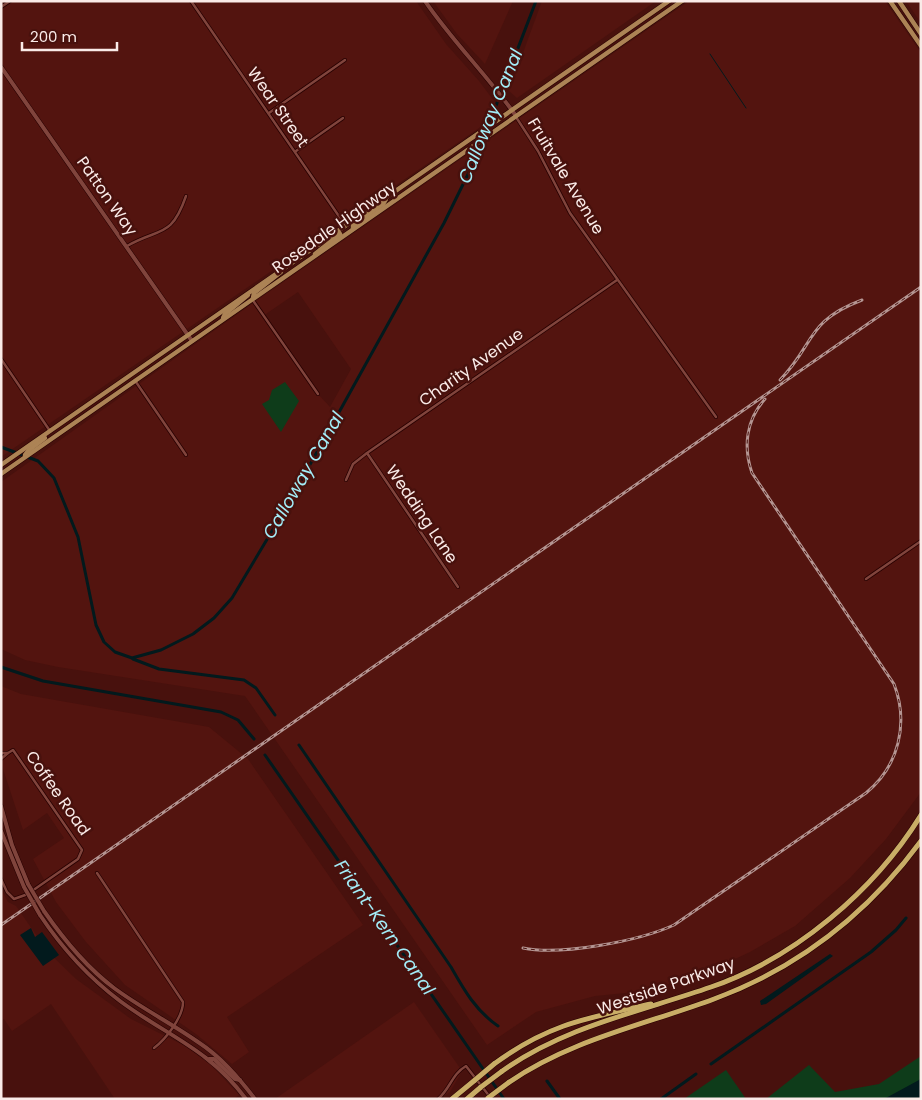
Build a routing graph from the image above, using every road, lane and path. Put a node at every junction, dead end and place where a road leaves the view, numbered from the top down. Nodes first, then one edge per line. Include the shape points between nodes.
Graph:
1 (10, 1) edge
2 (191, 1) edge
3 (425, 1) edge
4 (669, 1) edge
5 (682, 1) edge
6 (899, 1) edge
7 (891, 3) edge
8 (1, 7) edge
9 (913, 22) junction
10 (921, 34) edge
11 (921, 46) edge
12 (345, 60) dead end
13 (1, 67) edge
14 (512, 111) junction
15 (269, 113) junction
16 (516, 116) junction
17 (343, 118) dead end
18 (296, 151) junction
19 (186, 196) dead end
20 (387, 198) junction
21 (346, 226) junction
22 (353, 229) junction
23 (127, 246) junction
24 (311, 258) junction
25 (283, 269) junction
26 (616, 280) junction
27 (251, 292) junction
28 (252, 299) junction
29 (223, 320) junction
30 (188, 336) junction
31 (192, 341) junction
32 (1, 359) edge
33 (135, 380) junction
34 (318, 394) dead end
35 (84, 408) junction
36 (716, 417) dead end
37 (50, 431) junction
38 (54, 437) junction
39 (29, 449) junction
40 (367, 453) junction
41 (186, 455) dead end
42 (1, 465) edge
43 (1, 474) edge
44 (346, 480) dead end
45 (921, 541) edge
46 (866, 579) dead end
47 (458, 588) dead end
48 (1, 754) edge
49 (8, 754) junction
50 (1, 759) edge
51 (1, 806) edge
52 (921, 814) edge
53 (1, 831) edge
54 (921, 840) edge
55 (97, 873) dead end
56 (1, 879) edge
57 (678, 998) junction
58 (173, 1025) junction
59 (169, 1032) junction
60 (154, 1048) dead end
61 (209, 1059) junction
62 (240, 1080) junction
63 (489, 1098) edge
64 (246, 1099) edge
65 (255, 1099) edge
66 (438, 1099) edge
67 (452, 1099) edge
68 (467, 1099) edge

1 - 8 street
2 - 15 street, Wear Street
3 - 14 main road, Fruitvale Avenue
4 - 14 main road, Rosedale Highway
5 - 16 main road, Rosedale Highway
6 - 9 main road
7 - 9 main road via 896,2
7 - 11 main road
9 - 10 main road
12 - 15 street
13 - 23 main road, Patton Way
14 - 16 main road, Fruitvale Avenue
14 - 20 main road, Rosedale Highway
15 - 18 street, Wear Street
16 - 22 main road, Rosedale Highway
16 - 26 street, Fruitvale Avenue via 570,213
17 - 18 street
18 - 21 street, Wear Street
19 - 23 street via 175,222 168,229
20 - 21 main road, Rosedale Highway
20 - 22 main road via 384,204 353,225
21 - 24 main road
21 - 25 main road, Rosedale Highway
22 - 24 main road, Rosedale Highway
23 - 30 main road, Patton Way
24 - 28 main road, Rosedale Highway
25 - 27 main road, Rosedale Highway
25 - 28 main road via 254,293
26 - 36 street, Fruitvale Avenue
26 - 40 street, Charity Avenue
27 - 29 main road via 225,314
27 - 30 main road, Rosedale Highway
28 - 29 main road, Rosedale Highway
28 - 34 street
29 - 31 main road, Rosedale Highway
30 - 31 main road, Patton Way
30 - 35 main road, Rosedale Highway
31 - 33 main road, Rosedale Highway
32 - 37 street
33 - 38 main road, Rosedale Highway
33 - 41 street
35 - 37 main road, Rosedale Highway
35 - 38 main road via 59,428
37 - 39 main road, Rosedale Highway
38 - 39 main road, Rosedale Highway
39 - 42 main road, Rosedale Highway
39 - 43 main road, Rosedale Highway via 21,460
40 - 44 street, Charity Avenue via 353,464
40 - 47 street, Wedding Lane
45 - 46 street
48 - 49 street, Coffee Road
49 - 50 street, Coffee Road
49 - 56 street, Coffee Road via 13,750 82,854 22,898 11,897
51 - 58 main road, bridge via 28,884 74,950 124,996
52 - 57 highway, Westside Parkway via 878,872 820,926 741,974
53 - 59 main road, bridge via 24,887 40,915 70,954 121,1002
54 - 63 highway, Westside Parkway, bridge via 888,882 853,917 781,968 713,1000 569,1048 538,1064
55 - 58 street via 180,996 182,1008
57 - 67 highway, bridge via 568,1023 524,1043
57 - 68 highway, Westside Parkway, bridge via 559,1038 500,1072
58 - 59 street
58 - 62 main road via 210,1050
59 - 60 street
59 - 61 main road
61 - 62 main road via 214,1059 235,1080
61 - 64 main road
62 - 65 main road
63 - 66 street via 466,1066 457,1072 446,1092

